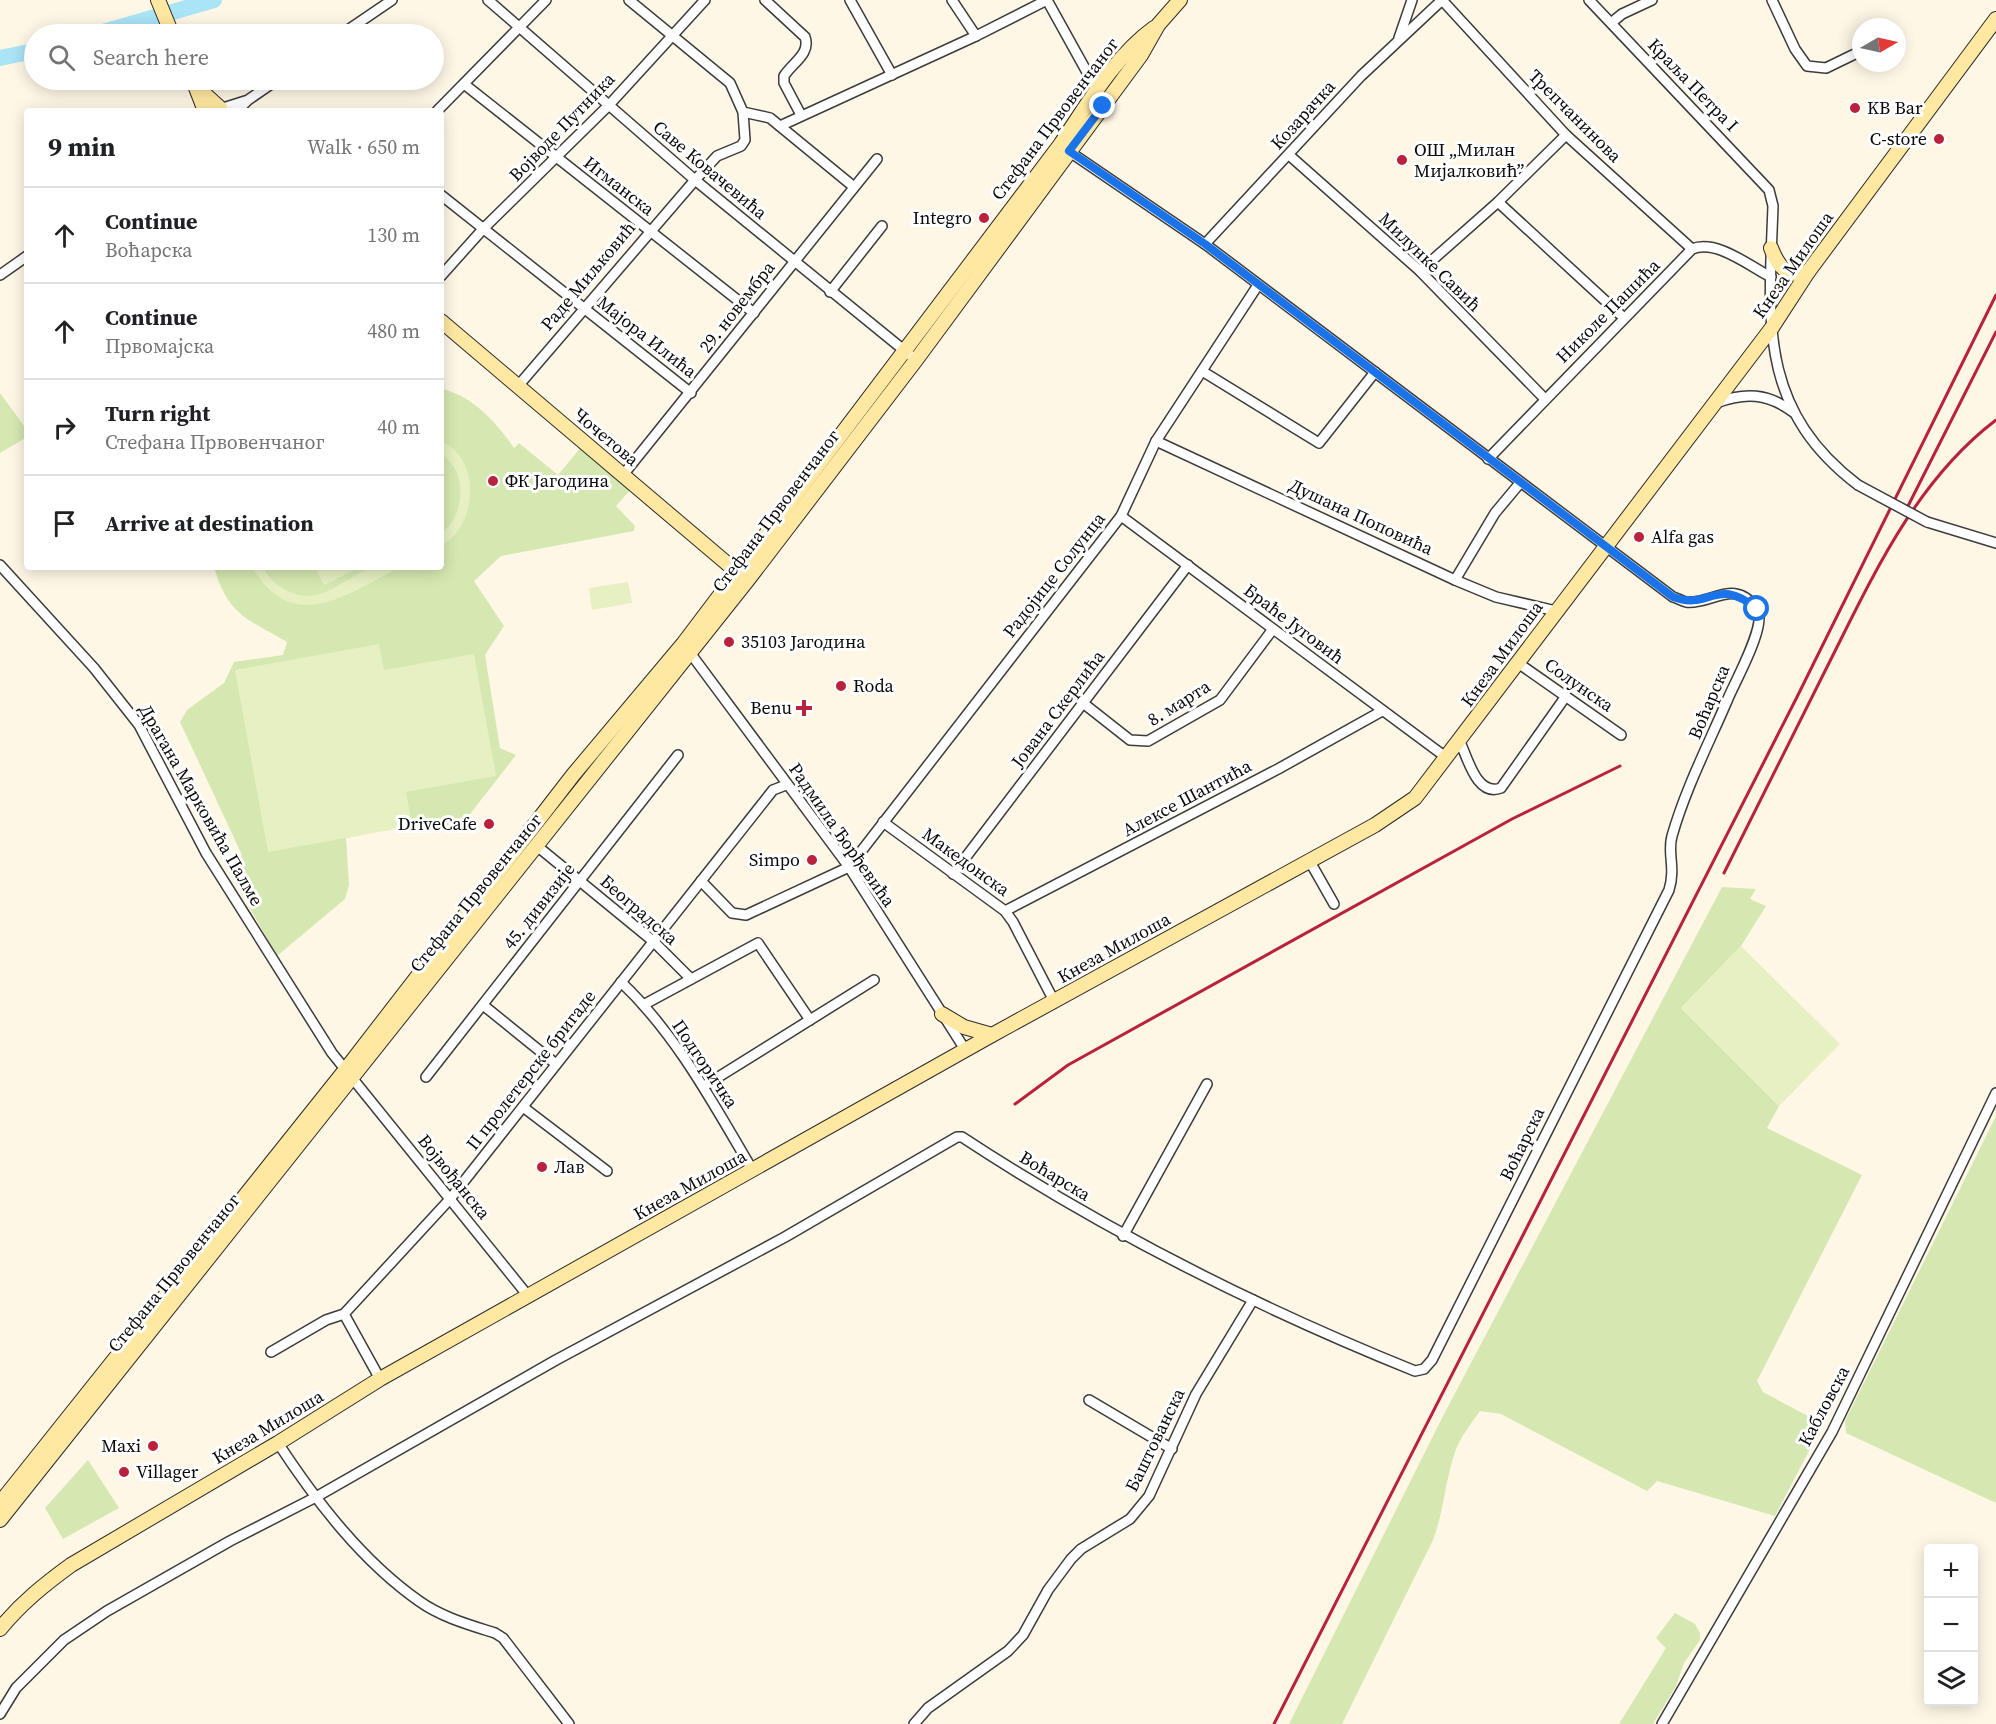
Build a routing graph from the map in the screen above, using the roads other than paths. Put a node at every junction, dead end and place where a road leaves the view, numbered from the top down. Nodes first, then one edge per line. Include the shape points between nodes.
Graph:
1 (158, 0) edge
2 (392, 0) edge
3 (488, 0) edge
4 (546, 0) edge
5 (629, 0) edge
6 (705, 0) edge
7 (765, 0) edge
8 (850, 0) edge
9 (952, 0) edge
10 (1047, 0) edge
11 (1180, 0) edge
12 (1412, 0) edge
13 (1442, 0) edge
14 (1589, 0) edge
15 (1652, 0) edge
16 (1772, 0) edge
17 (1996, 19) edge
18 (1611, 23) junction
19 (167, 24) edge
20 (357, 24) edge
21 (1158, 25) junction
22 (518, 28) junction
23 (670, 35) junction
24 (976, 36) junction
25 (1398, 40) junction
26 (1852, 55) edge
27 (892, 75) junction
28 (464, 84) junction
29 (197, 90) edge
30 (201, 90) edge
31 (262, 90) edge
32 (1097, 90) junction
33 (248, 100) junction
34 (609, 105) junction
35 (1103, 106) junction
36 (204, 108) edge
37 (218, 108) edge
38 (226, 108) edge
39 (240, 108) edge
40 (440, 108) edge
41 (743, 112) junction
42 (801, 115) junction
43 (780, 126) junction
44 (1566, 135) junction
45 (1064, 148) junction
46 (1289, 155) junction
47 (556, 158) junction
48 (877, 159) dead end
49 (695, 180) junction
50 (854, 187) junction
51 (444, 197) edge
52 (1498, 202) junction
53 (882, 226) dead end
54 (483, 229) junction
55 (649, 230) junction
56 (1205, 244) junction
57 (1772, 248) junction
58 (1692, 249) junction
59 (24, 258) edge
60 (793, 262) junction
61 (1420, 271) junction
62 (1808, 272) junction
63 (444, 273) edge
64 (0, 275) edge
65 (1771, 277) junction
66 (1258, 285) junction
67 (830, 292) junction
68 (583, 308) junction
69 (754, 313) junction
70 (1624, 318) junction
71 (444, 324) edge
72 (1771, 329) junction
73 (903, 350) junction
74 (916, 360) junction
75 (1203, 371) junction
76 (1375, 372) junction
77 (518, 386) junction
78 (691, 393) junction
79 (1544, 398) junction
80 (1715, 403) junction
81 (1795, 414) junction
82 (1156, 441) junction
83 (1488, 459) junction
84 (623, 475) junction
85 (1520, 483) junction
86 (1121, 516) junction
87 (1996, 543) edge
88 (1604, 547) junction
89 (0, 565) edge
90 (1188, 565) junction
91 (742, 576) junction
92 (1455, 580) junction
93 (1556, 611) junction
94 (1273, 629) junction
95 (686, 648) junction
96 (1518, 663) junction
97 (1566, 696) junction
98 (1083, 704) junction
99 (1382, 711) junction
100 (1621, 735) dead end
101 (1460, 742) junction
102 (678, 755) dead end
103 (1447, 759) junction
104 (786, 784) junction
105 (883, 822) junction
106 (537, 846) junction
107 (1309, 860) junction
108 (849, 867) junction
109 (953, 874) junction
110 (505, 876) junction
111 (579, 881) junction
112 (701, 881) junction
113 (1334, 904) dead end
114 (1005, 911) junction
115 (653, 941) junction
116 (690, 979) junction
117 (874, 980) dead end
118 (621, 982) junction
119 (1054, 1002) junction
120 (645, 1004) junction
121 (483, 1005) junction
122 (942, 1014) junction
123 (810, 1020) junction
124 (992, 1035) junction
125 (966, 1051) junction
126 (556, 1064) junction
127 (349, 1073) junction
128 (426, 1077) dead end
129 (1207, 1084) dead end
130 (704, 1086) junction
131 (1996, 1094) edge
132 (523, 1107) junction
133 (607, 1171) dead end
134 (753, 1171) junction
135 (450, 1199) junction
136 (1123, 1236) junction
137 (529, 1297) junction
138 (1253, 1300) junction
139 (344, 1314) junction
140 (271, 1352) dead end
141 (380, 1379) junction
142 (1089, 1400) dead end
143 (278, 1443) junction
144 (1172, 1449) junction
145 (316, 1497) junction
146 (0, 1503) edge
147 (0, 1520) edge
148 (0, 1629) edge
149 (0, 1714) edge
150 (569, 1724) edge
151 (914, 1724) edge
152 (1662, 1724) edge

1 - 19 street
2 - 20 street
3 - 22 street, Саве Ковачевића
4 - 22 street
5 - 23 street
6 - 23 street, Војводе Путника
7 - 42 street via 805,37 804,52 784,76
8 - 27 street
9 - 24 street
10 - 24 street
10 - 32 street
11 - 21 street
12 - 25 street, Козарачка
13 - 25 street
13 - 44 street, Трепчанинова
14 - 18 street, Краља Петра I
15 - 18 street
16 - 26 street via 1807,66 1826,68
17 - 62 street, Кнеза Милоша
18 - 57 street, Краља Петра I via 1739,156 1771,195
21 - 32 street, Стефана Првовенчаног via 1131,47
21 - 35 street, Стефана Првовенчаног
22 - 28 street
22 - 34 street, Саве Ковачевића
23 - 34 street, Војводе Путника
23 - 41 street via 730,83
24 - 27 street
25 - 46 street, Козарачка
27 - 42 street
28 - 40 street
28 - 47 street, Игманска
29 - 36 street
30 - 37 street
31 - 33 street
32 - 35 street
32 - 45 street, Стефана Првовенчаног
33 - 38 street
33 - 39 street
34 - 47 street, Војводе Путника
34 - 49 street, Саве Ковачевића
35 - 45 street, Стефана Првовенчаног
41 - 43 street via 758,113
41 - 49 street, Раде Миљковић via 745,140 741,146 717,156
42 - 43 street
43 - 50 street
44 - 52 street
44 - 58 street, Трепчанинова
45 - 56 street
45 - 73 street, Стефана Првовенчаног
45 - 74 street, Стефана Првовенчаног
46 - 56 street, Козарачка
46 - 61 street, Милунке Савић
47 - 54 street, Војводе Путника
47 - 55 street, Игманска
48 - 50 street, 29. новембра
49 - 55 street, Раде Миљковић
49 - 60 street, Саве Ковачевића
50 - 60 street, 29. новембра
51 - 54 street, Мајора Илића
52 - 61 street
52 - 70 street
53 - 67 street
54 - 63 street, Војводе Путника
54 - 68 street, Мајора Илића
55 - 68 street, Раде Миљковић
55 - 69 street, Игманска
56 - 66 street
57 - 62 street via 1785,271
57 - 65 street
58 - 65 street via 1707,246 1719,250
58 - 70 street, Николе Пашића
59 - 64 street
60 - 67 street, Саве Ковачевића
60 - 69 street, 29. новембра
61 - 79 street, Милунке Савић
62 - 72 street, Кнеза Милоша
65 - 72 street
66 - 75 street, Радојице Солунца
66 - 76 street
67 - 73 street, Саве Ковачевића
68 - 77 street, Раде Миљковић
68 - 78 street, Мајора Илића
69 - 78 street, 29. новембра
70 - 79 street, Николе Пашића
71 - 77 street, Чочетова
72 - 80 street, Кнеза Милоша
72 - 81 street via 1778,372
73 - 74 street, Саве Ковачевића
73 - 91 street, Стефана Првовенчаног
74 - 91 street, Стефана Првовенчаног
75 - 76 street via 1319,442
75 - 82 street, Радојице Солунца
76 - 83 street
77 - 84 street, Чочетова
78 - 84 street, 29. новембра
79 - 83 street, Николе Пашића
80 - 81 street via 1757,395 1776,401
80 - 88 street, Кнеза Милоша
81 - 87 street, bridge via 1829,459 1858,485 1927,522
82 - 86 street, Радојице Солунца
82 - 92 street, Душана Поповића
83 - 85 street
84 - 91 street, Чочетова
85 - 88 street
85 - 92 street via 1495,513
86 - 90 street, Браће Југовић
86 - 105 street, Радојице Солунца
88 - 93 street, Кнеза Милоша
88 - 138 street, Воћарска via 1673,597 1687,602 1727,592 1743,597 1761,617 1760,629 1739,670 1671,837 1674,868 1669,890 1485,1257 1424,1369 1414,1371
89 - 127 street, Драгана Марковића Палме via 98,672 142,729 206,853 306,1014
90 - 94 street, Браће Југовић
90 - 98 street, Јована Скерлића
91 - 95 street, Стефана Првовенчаног
92 - 93 street, Душана Поповића via 1496,597
93 - 96 street, Кнеза Милоша
94 - 98 street, 8. марта via 1220,700 1148,741 1130,740
94 - 99 street, Браће Југовић
95 - 104 street, Радмила Ђорђевића
95 - 106 street, Стефана Првовенчаног
95 - 110 street, Стефана Првовенчаног via 573,775
96 - 97 street, Солунска
96 - 101 street, Кнеза Милоша
97 - 100 street, Солунска
97 - 101 street via 1501,788 1489,790 1481,785
98 - 109 street, Јована Скерлића
99 - 103 street, Браће Југовић
99 - 114 street, Алексе Шантића
101 - 103 street, Кнеза Милоша
102 - 111 street, 45. дивизије
103 - 107 street, Кнеза Милоша via 1407,805
104 - 108 street, Радмила Ђорђевића
104 - 112 street, II пролетерске бригаде via 772,790
105 - 108 street, Радојице Солунца
105 - 109 street, Македонска
106 - 110 street, Стефана Првовенчаног
106 - 111 street, Београдска
107 - 113 street
107 - 119 street, Кнеза Милоша
108 - 112 street via 746,915 732,913
108 - 122 street, Радмила Ђорђевића
109 - 114 street, Македонска
110 - 127 street, Стефана Првовенчаног
111 - 115 street, Београдска
111 - 121 street, 45. дивизије
112 - 115 street, II пролетерске бригаде
114 - 119 street, Македонска
115 - 116 street, Београдска
115 - 118 street, II пролетерске бригаде
116 - 120 street
116 - 123 street via 758,943
117 - 123 street
118 - 120 street, Подгоричка
118 - 126 street, II пролетерске бригаде
119 - 124 street, Кнеза Милоша
120 - 130 street, Подгоричка
121 - 126 street
121 - 128 street, 45. дивизије
122 - 124 street via 964,1027
122 - 125 street, Радмила Ђорђевића
123 - 130 street
124 - 125 street, Кнеза Милоша
125 - 134 street, Кнеза Милоша
126 - 132 street, II пролетерске бригаде
127 - 135 street, Војвођанска
127 - 146 street, Стефана Првовенчаног
127 - 147 street, Стефана Првовенчаног
129 - 136 street
130 - 134 street, Подгоричка
131 - 152 street, Кабловска via 1832,1432
132 - 133 street
132 - 135 street, II пролетерске бригаде
134 - 137 street, Кнеза Милоша
135 - 137 street, Војвођанска
135 - 139 street, II пролетерске бригаде
136 - 138 street, Воћарска
136 - 145 street, Воћарска via 957,1137
137 - 141 street, Кнеза Милоша
138 - 144 street, Баштованска via 1196,1394
139 - 140 street
139 - 141 street
141 - 143 street, Кнеза Милоша
142 - 144 street
143 - 145 street
143 - 148 street, Кнеза Милоша via 71,1565 16,1609
144 - 151 street, Баштованска via 1149,1496 1130,1519 1071,1559 1015,1643 979,1674 928,1708
145 - 149 street via 230,1541 83,1626 16,1688
145 - 150 street via 378,1566 418,1601 503,1638

